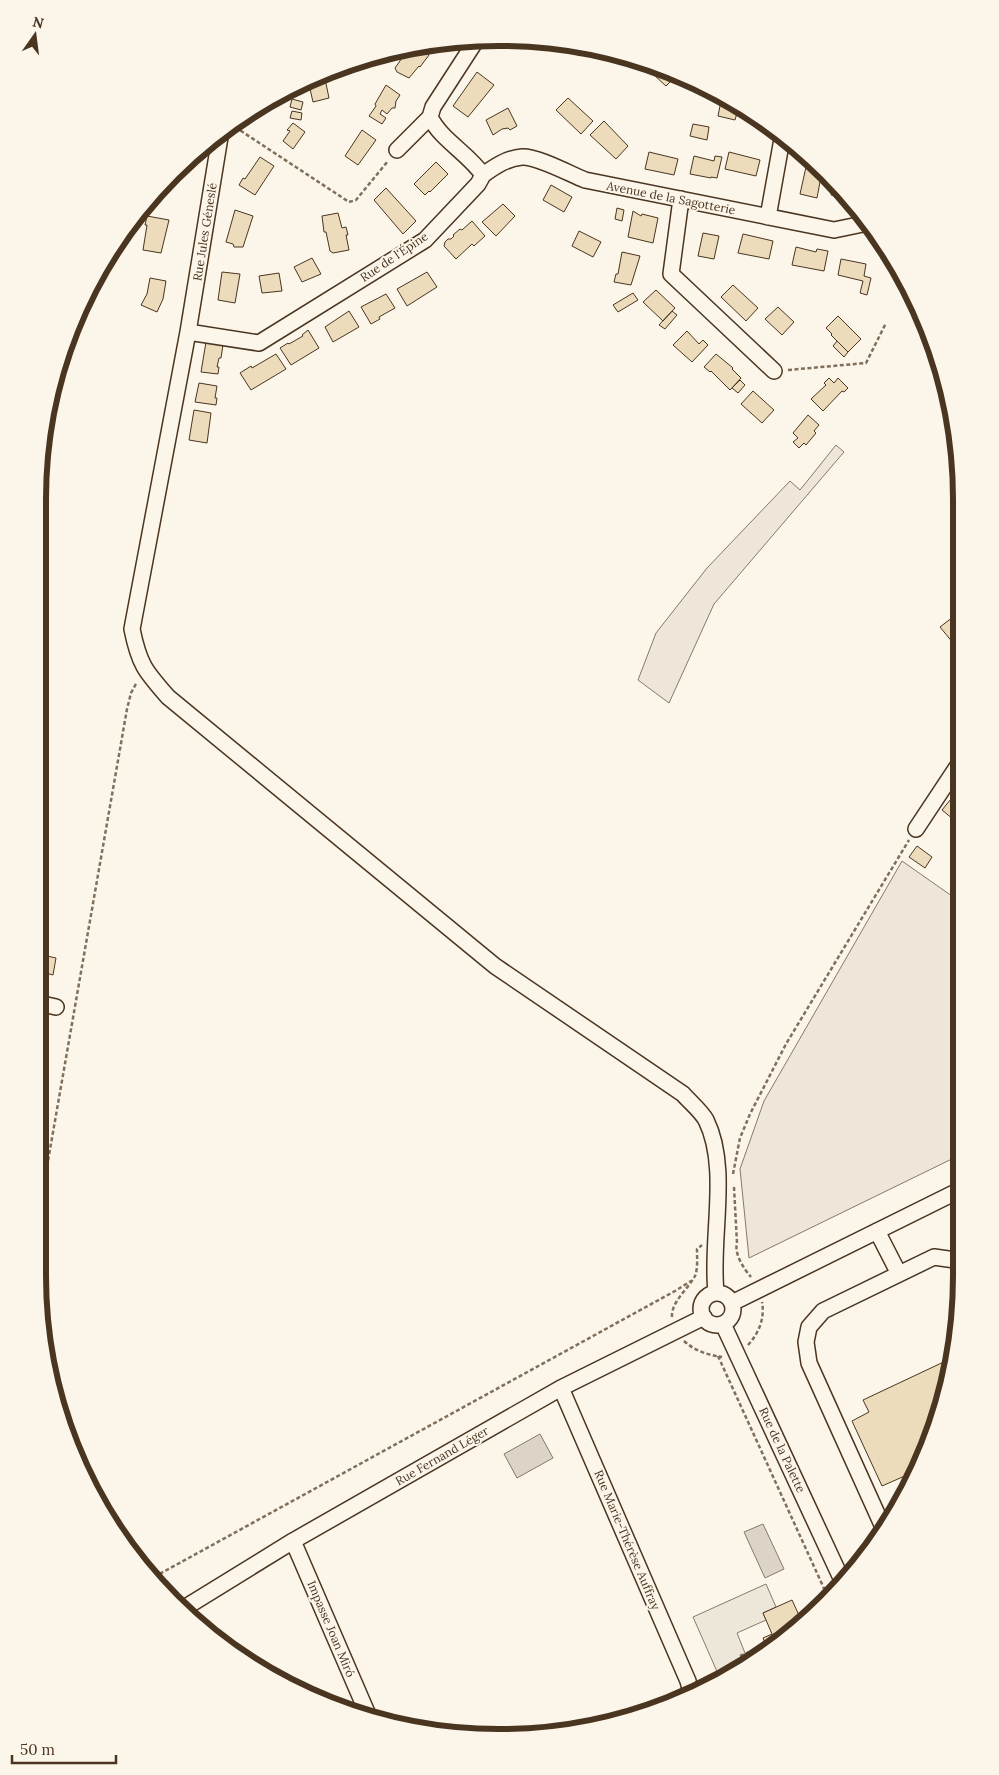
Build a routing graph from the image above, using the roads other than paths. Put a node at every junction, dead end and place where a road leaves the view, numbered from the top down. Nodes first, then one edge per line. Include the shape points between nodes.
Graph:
1 (472, 47) edge
2 (430, 116) junction
3 (219, 144) edge
4 (781, 145) edge
5 (397, 150) road end
6 (482, 175) junction
7 (681, 199) junction
8 (768, 217) junction
9 (860, 225) edge
10 (188, 332) junction
11 (774, 371) road end
12 (953, 773) edge
13 (916, 829) road end
14 (46, 1005) edge
15 (56, 1007) dead end
16 (953, 1194) edge
17 (877, 1232) junction
18 (953, 1260) edge
19 (899, 1274) junction
20 (716, 1292) junction
21 (732, 1303) junction
22 (704, 1317) junction
23 (723, 1324) junction
24 (560, 1388) junction
25 (880, 1521) edge
26 (293, 1541) junction
27 (839, 1575) edge
28 (189, 1605) edge
29 (689, 1687) edge
30 (365, 1708) edge

1 - 2 street
2 - 5 street
2 - 6 street via 434,126 477,166
3 - 10 street, Rue Jules Géneslé
4 - 8 street
6 - 7 street, Avenue de la Sagotterie via 501,163 523,157 551,164 585,180
6 - 10 street, Rue de l'Épine via 478,184 425,240 258,343
7 - 8 street, Avenue de la Sagotterie
7 - 11 street via 670,274
8 - 9 street, Avenue de la Sagotterie via 834,230
10 - 20 street, Rue Jules Géneslé via 132,629 145,671 168,697 495,966 683,1094 705,1119 717,1151
12 - 13 street
14 - 15 street
16 - 17 street
17 - 19 street
17 - 21 street
18 - 19 street via 934,1257
19 - 25 street via 823,1311 809,1327 806,1342 809,1363
20 - 21 street via 726,1295
20 - 22 street via 703,1301
21 - 23 street via 733,1313
22 - 23 street via 712,1324
22 - 24 street, Rue Fernand Léger
23 - 27 street, Rue de la Palette
24 - 26 street, Rue Fernand Léger
24 - 29 street, Rue Marie-Thérèse Auffray
26 - 28 street, Rue Fernand Léger
26 - 30 street, Impasse Joan Miró

